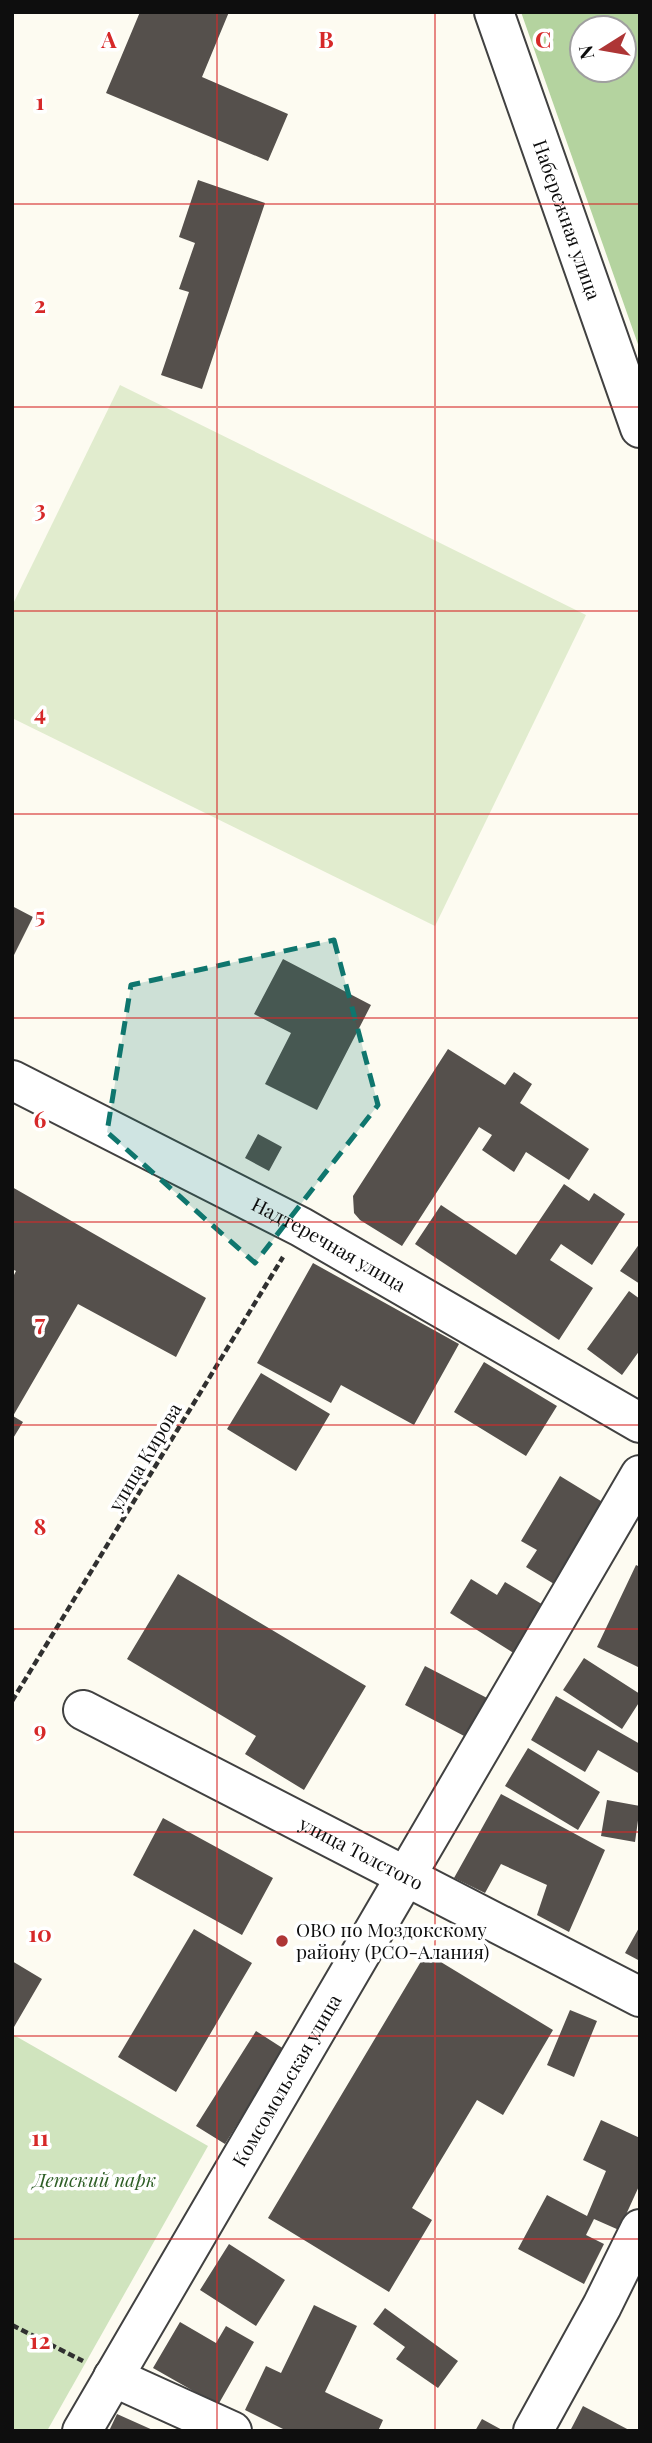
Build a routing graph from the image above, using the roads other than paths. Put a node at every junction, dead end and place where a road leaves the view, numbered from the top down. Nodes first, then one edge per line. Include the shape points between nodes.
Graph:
1 (494, 12) edge
2 (640, 428) edge
3 (12, 1080) edge
4 (640, 1423) edge
5 (640, 1475) edge
6 (83, 1710) dead end
7 (405, 1876) junction
8 (640, 1997) edge
9 (640, 2229) edge
10 (113, 2377) junction
11 (82, 2431) edge
12 (232, 2431) edge
13 (533, 2431) edge

1 - 2 street, Набережная улица
3 - 4 street, Надтеречная улица via 301,1227
5 - 7 street, Комсомольская улица
6 - 7 street, улица Толстого
7 - 8 street, улица Толстого
7 - 10 street, Комсомольская улица
9 - 13 street
10 - 11 street, Комсомольская улица
10 - 12 street

